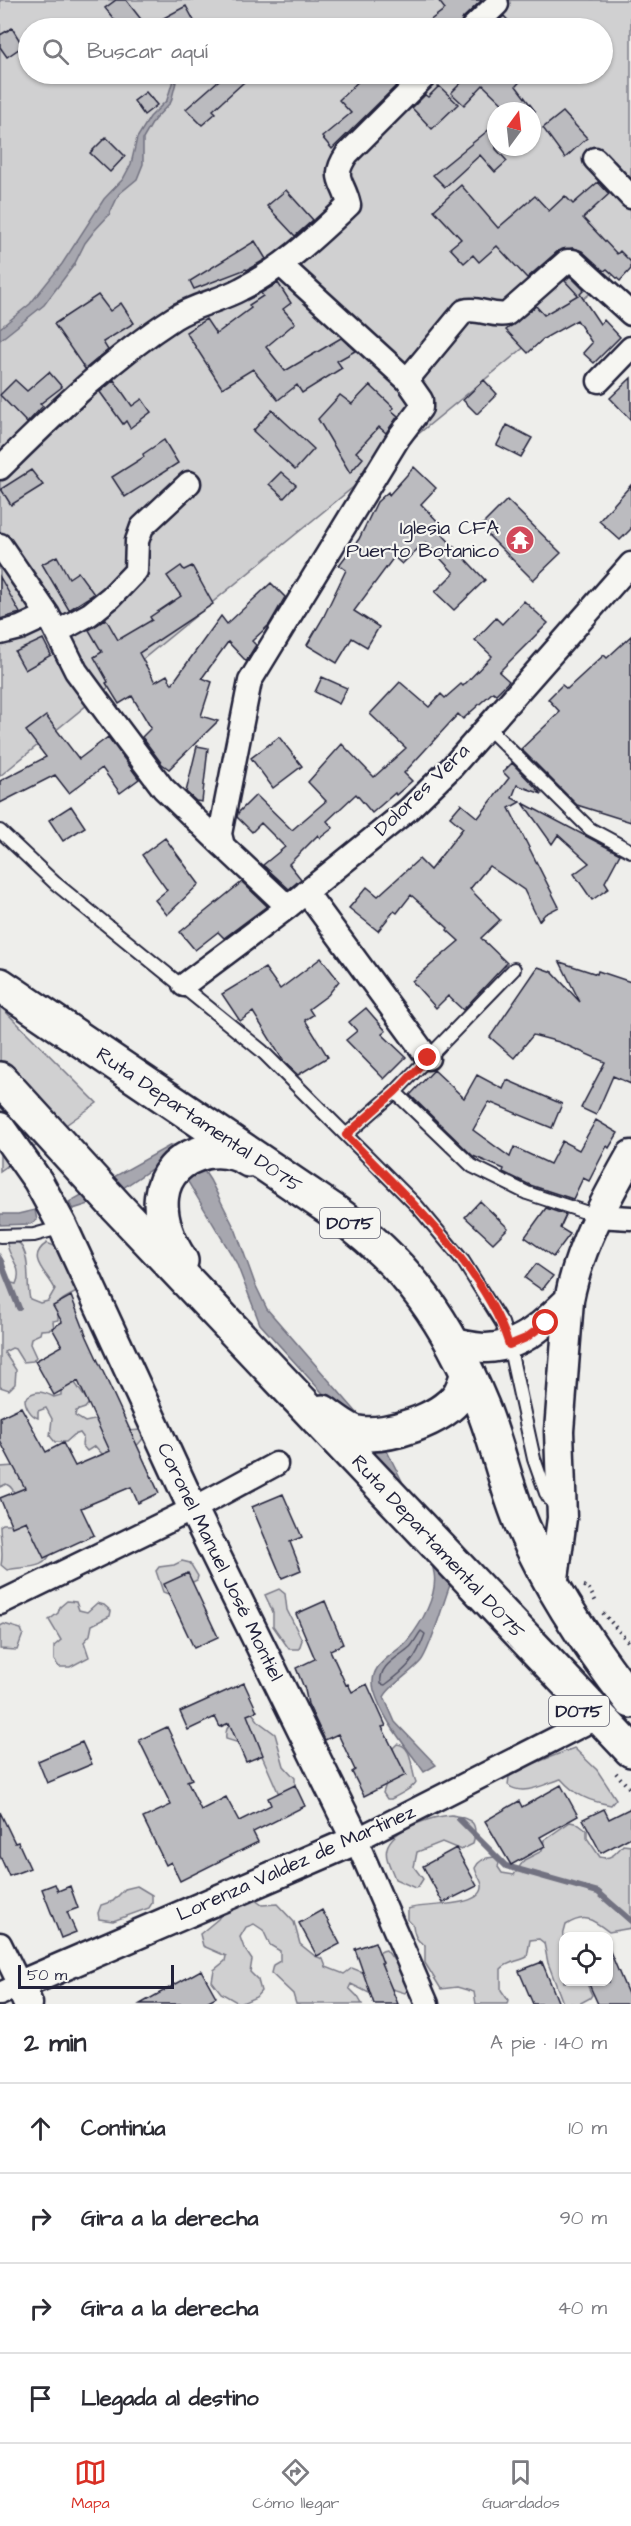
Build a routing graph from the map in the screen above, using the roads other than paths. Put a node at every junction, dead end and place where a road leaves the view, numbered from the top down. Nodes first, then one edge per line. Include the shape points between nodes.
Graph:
1 (496, 4) dead end
2 (482, 18) edge
3 (418, 84) edge
4 (595, 159) dead end
5 (631, 197) edge
6 (281, 266) junction
7 (631, 314) edge
8 (631, 348) edge
9 (407, 380) junction
10 (599, 381) dead end
11 (0, 468) edge
12 (189, 483) dead end
13 (0, 545) edge
14 (631, 564) edge
15 (52, 624) junction
16 (0, 633) edge
17 (486, 726) junction
18 (0, 831) edge
19 (223, 846) junction
20 (631, 851) edge
21 (306, 892) junction
22 (288, 907) junction
23 (514, 969) dead end
24 (0, 985) edge
25 (184, 985) junction
26 (428, 1058) junction
27 (0, 1079) edge
28 (395, 1092) junction
29 (0, 1127) edge
30 (346, 1135) junction
31 (631, 1155) edge
32 (335, 1212) junction
33 (597, 1216) junction
34 (631, 1218) edge
35 (63, 1227) junction
36 (2, 1236) edge
37 (569, 1300) junction
38 (213, 1308) junction
39 (454, 1343) junction
40 (509, 1345) junction
41 (468, 1374) junction
42 (287, 1386) junction
43 (276, 1464) dead end
44 (194, 1509) junction
45 (562, 1518) junction
46 (565, 1594) junction
47 (0, 1603) edge
48 (530, 1647) junction
49 (631, 1684) edge
50 (631, 1701) edge
51 (588, 1722) junction
52 (631, 1750) edge
53 (631, 1772) edge
54 (356, 1840) junction
55 (0, 1944) edge
56 (16, 1995) edge
57 (427, 2004) edge

1 - 2 street
3 - 6 street via 340,164 337,177 349,205
4 - 5 street
6 - 9 street
6 - 11 street via 240,290 182,313 134,347 86,384
7 - 9 street via 573,261 567,261 507,314 464,311
8 - 10 street
9 - 19 street via 421,400 421,408 250,681 220,834
12 - 15 street via 142,527 137,541 136,572 90,614
13 - 15 street
14 - 17 street, Dolores Vera
15 - 16 street
15 - 19 street via 76,670 163,788
17 - 20 lane via 590,829
17 - 21 street, Dolores Vera via 409,809
18 - 25 lane via 55,883
19 - 22 street
21 - 22 street, Dolores Vera
21 - 26 street
22 - 25 street, Dolores Vera
23 - 26 lane
24 - 32 highway, Ruta Departamental D075 / D075
25 - 30 lane via 262,1051
26 - 28 lane
27 - 38 highway, Ruta Departamental D075 / D075
28 - 30 lane
28 - 33 lane via 472,1166 527,1193
29 - 35 street, Coronel Manuel José Montiel via 38,1181
30 - 40 lane via 417,1206 463,1262 502,1323
31 - 33 street
32 - 38 highway via 237,1153 212,1151 185,1159 163,1186 162,1224
32 - 39 highway, Ruta Departamental D075 / D075 via 392,1259 421,1292
33 - 34 street
33 - 37 street
35 - 36 lane via 34,1235
35 - 44 street, Coronel Manuel José Montiel
37 - 40 street via 546,1323
37 - 45 street via 559,1431
38 - 42 highway, Ruta Departamental D075 / D075
39 - 40 street via 485,1348
39 - 41 highway, Ruta Departamental D075 / D075
40 - 45 lane via 534,1459 546,1492
41 - 42 highway via 459,1395 444,1410 412,1426 358,1433
41 - 46 highway, Ruta Departamental D075 / D075 via 523,1527
42 - 48 highway, Ruta Departamental D075 / D075
43 - 44 street
44 - 47 street
44 - 54 street, Coronel Manuel José Montiel
45 - 46 street
46 - 49 highway, D075
46 - 50 highway, Ruta Departamental D075 / D075
48 - 51 highway, D075
48 - 52 highway, Ruta Departamental D075 / D075
51 - 53 highway, D075
51 - 54 street, Lorenza Valdez de Martinez
54 - 56 street, Lorenza Valdez de Martinez
54 - 57 street, Coronel Manuel José Montiel
55 - 56 street

